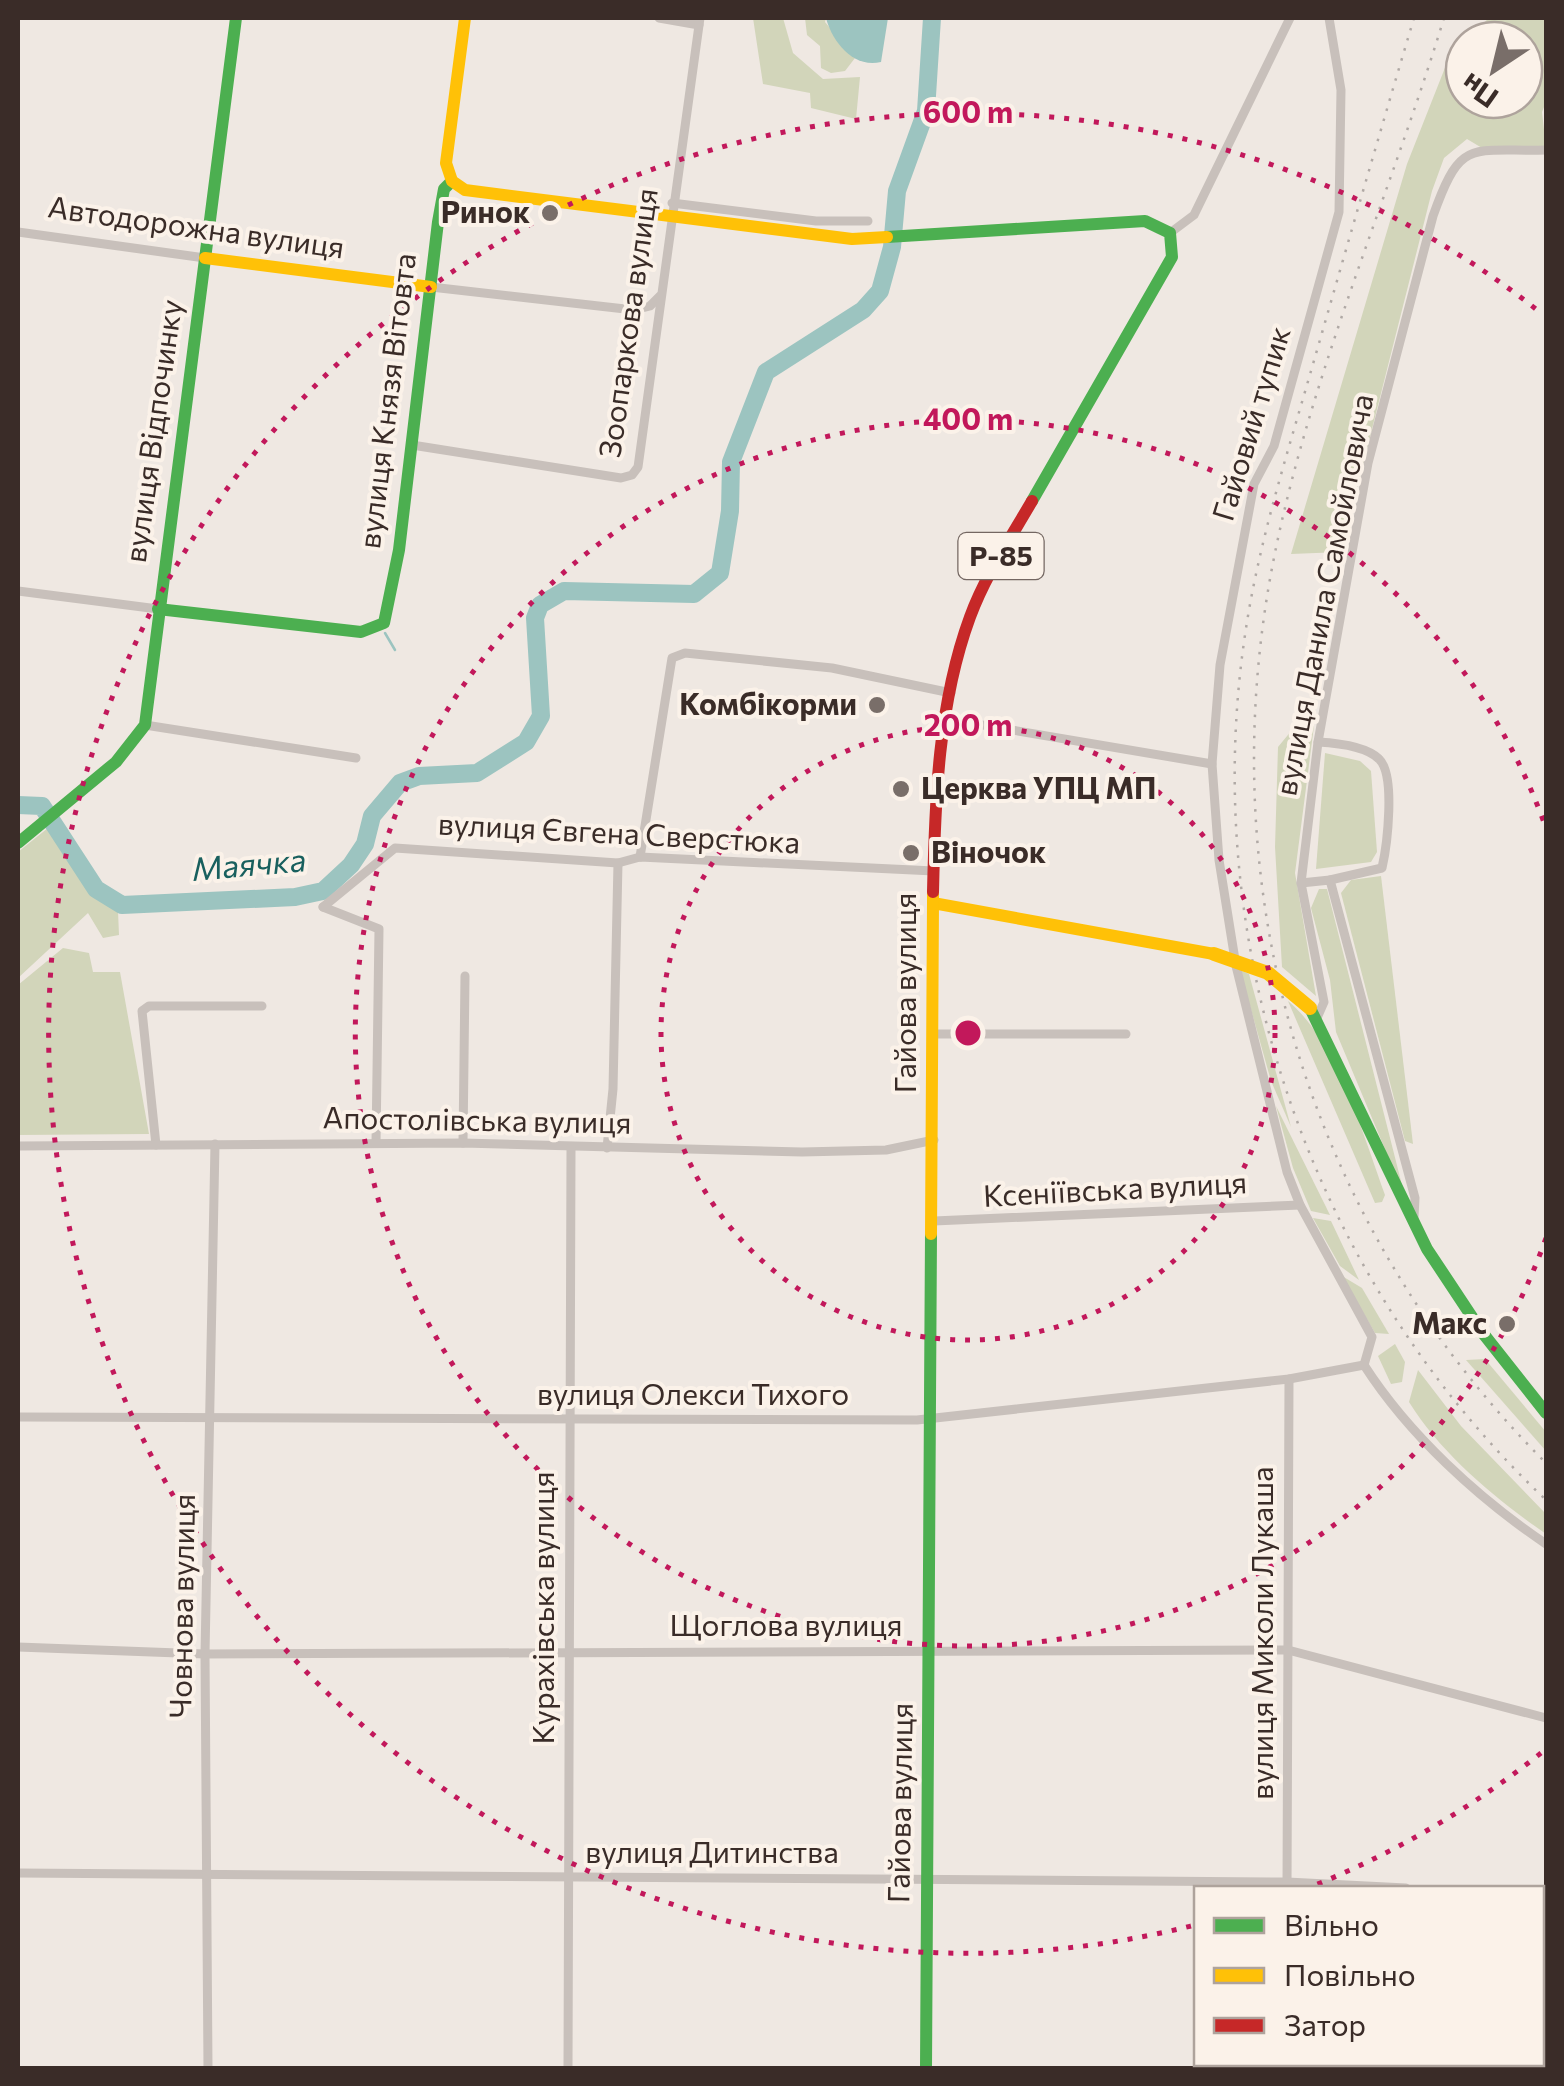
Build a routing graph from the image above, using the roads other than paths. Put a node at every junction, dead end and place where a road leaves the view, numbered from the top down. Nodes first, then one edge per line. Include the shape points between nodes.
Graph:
1 (236, 18) edge
2 (464, 18) edge
3 (658, 18) edge
4 (1290, 18) edge
5 (1329, 18) edge
6 (699, 21) edge
7 (1546, 150) edge
8 (452, 181) junction
9 (671, 210) junction
10 (868, 222) dead end
11 (18, 232) edge
12 (1170, 234) junction
13 (205, 258) junction
14 (431, 287) junction
15 (660, 296) junction
16 (412, 444) junction
17 (18, 591) edge
18 (158, 610) junction
19 (951, 694) junction
20 (946, 719) junction
21 (145, 724) junction
22 (1318, 742) junction
23 (356, 758) dead end
24 (1212, 764) junction
25 (18, 844) edge
26 (640, 857) junction
27 (618, 863) junction
28 (934, 871) junction
29 (1330, 880) junction
30 (1301, 883) junction
31 (934, 903) junction
32 (465, 976) dead end
33 (262, 1006) dead end
34 (1313, 1013) junction
35 (933, 1034) junction
36 (1126, 1034) dead end
37 (934, 1140) junction
38 (376, 1143) junction
39 (463, 1143) junction
40 (215, 1144) junction
41 (18, 1146) edge
42 (156, 1146) junction
43 (571, 1148) junction
44 (607, 1148) junction
45 (1300, 1205) junction
46 (934, 1221) junction
47 (1413, 1224) junction
48 (1364, 1365) junction
49 (1289, 1378) junction
50 (1546, 1413) edge
51 (18, 1417) edge
52 (210, 1417) junction
53 (570, 1420) junction
54 (932, 1420) junction
55 (1546, 1544) edge
56 (18, 1647) edge
57 (568, 1649) junction
58 (1288, 1650) junction
59 (930, 1652) junction
60 (206, 1654) junction
61 (1546, 1718) edge
62 (18, 1872) edge
63 (209, 1872) junction
64 (568, 1877) junction
65 (927, 1878) junction
66 (1287, 1885) edge
67 (1327, 1886) edge
68 (208, 2068) edge
69 (568, 2068) edge
70 (926, 2068) edge

1 - 13 main road, вулиця Відпочинку
2 - 8 main road, вулиця Князя Вітовта via 446,163
3 - 6 street
4 - 12 street via 1194,214
5 - 24 street, Гайовий тупик via 1341,90 1340,212 1274,446 1254,484 1220,665
6 - 9 street, Зоопаркова вулиця
7 - 22 street, вулиця Данила Самойловича via 1470,152 1447,176 1368,464
8 - 9 main road via 482,194
8 - 14 main road, вулиця Князя Вітовта via 444,189
9 - 10 street
9 - 12 main road via 874,239 1145,221
9 - 15 street, Зоопаркова вулиця
11 - 13 street, Автодорожна вулиця
12 - 19 main road, Гайова вулиця / Р-85 via 1172,257 970,610
13 - 14 main road, Автодорожна вулиця
13 - 18 main road, вулиця Відпочинку
14 - 15 street, Автодорожна вулиця via 634,310
14 - 16 main road, вулиця Князя Вітовта
15 - 16 street, Зоопаркова вулиця via 632,475
16 - 18 main road, вулиця Князя Вітовта via 390,598 378,629
17 - 18 street
18 - 21 main road, вулиця Відпочинку
19 - 20 main road, Гайова вулиця / Р-85
19 - 26 street via 832,668 685,653 672,658
20 - 24 street
20 - 28 main road, Гайова вулиця / Р-85
21 - 23 street
21 - 25 main road via 116,762
22 - 29 street via 1376,755 1385,766 1390,836 1382,868
22 - 30 street, вулиця Данила Самойловича
24 - 45 street, Гайовий тупик via 1218,860 1236,966
26 - 27 street, вулиця Євгена Сверстюка
26 - 28 street, вулиця Євгена Сверстюка
27 - 38 street, вулиця Євгена Сверстюка via 395,848 323,907 379,929
27 - 44 street
28 - 31 main road, Гайова вулиця / Р-85
29 - 30 street
29 - 47 street via 1415,1198
30 - 34 street, вулиця Данила Самойловича via 1324,1002
31 - 34 main road, bridge via 1214,954 1268,973
31 - 35 main road, Гайова вулиця
32 - 39 street
33 - 42 street via 142,1011
34 - 47 main road
35 - 36 street
35 - 37 main road, Гайова вулиця
37 - 44 street, Апостолівська вулиця via 869,1150
37 - 46 main road, Гайова вулиця
38 - 39 street, Апостолівська вулиця
38 - 40 street, Апостолівська вулиця
39 - 43 street, Апостолівська вулиця
40 - 42 street, Апостолівська вулиця
40 - 52 street, Човнова вулиця
41 - 42 street, Апостолівська вулиця
43 - 44 street, Апостолівська вулиця
43 - 53 street, Курахівська вулиця
45 - 46 street, Ксеніївська вулиця
45 - 48 street, Гайовий тупик via 1372,1337
46 - 54 main road, Гайова вулиця
47 - 50 main road via 1482,1332
48 - 49 street, вулиця Олекси Тихого
48 - 55 street via 1454,1468
49 - 54 street, вулиця Олекси Тихого
49 - 58 street, вулиця Миколи Лукаша
51 - 52 street, вулиця Олекси Тихого
52 - 53 street, вулиця Олекси Тихого
52 - 60 street, Човнова вулиця
53 - 54 street, вулиця Олекси Тихого
53 - 57 street, Курахівська вулиця
54 - 59 main road, Гайова вулиця
56 - 60 street, Щоглова вулиця
57 - 59 street, Щоглова вулиця
57 - 60 street, Щоглова вулиця
57 - 64 street, Курахівська вулиця
58 - 59 street, Щоглова вулиця
58 - 61 street, Щоглова вулиця
58 - 66 street, вулиця Миколи Лукаша
59 - 65 main road, Гайова вулиця
60 - 63 street, Човнова вулиця
62 - 63 street, вулиця Дитинства
63 - 64 street, вулиця Дитинства
63 - 68 street, Човнова вулиця
64 - 65 street, вулиця Дитинства
64 - 69 street, Курахівська вулиця
65 - 66 street, вулиця Дитинства
65 - 70 main road, Гайова вулиця
66 - 67 street, вулиця Дитинства

